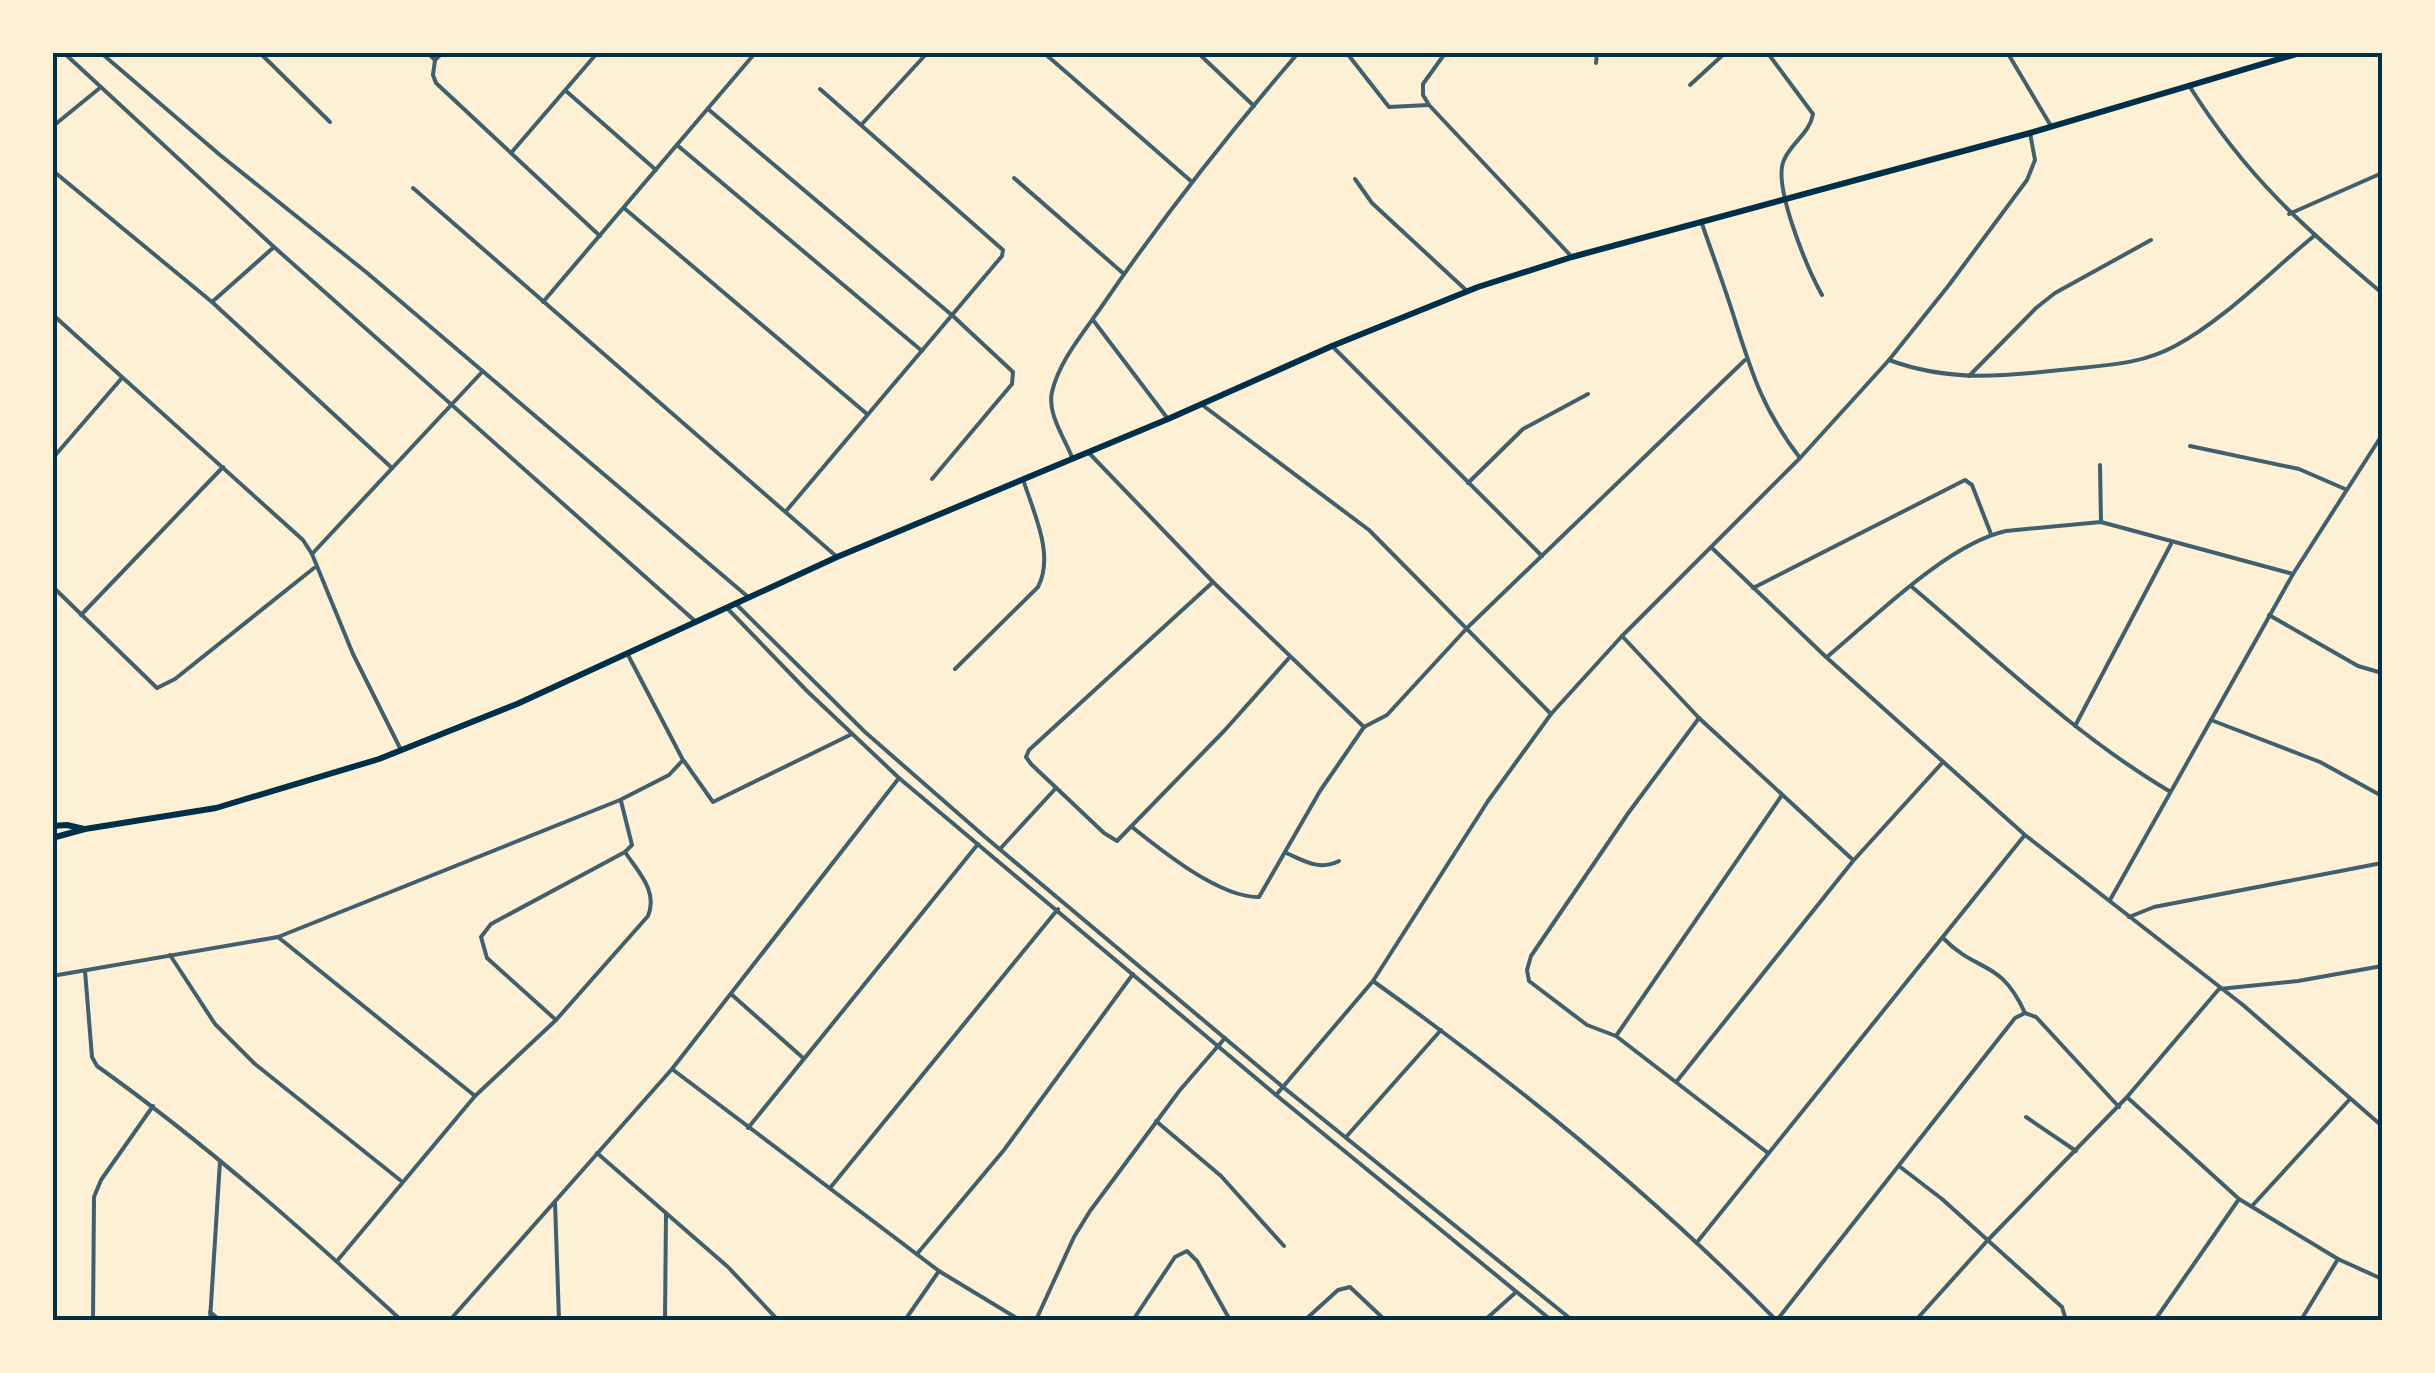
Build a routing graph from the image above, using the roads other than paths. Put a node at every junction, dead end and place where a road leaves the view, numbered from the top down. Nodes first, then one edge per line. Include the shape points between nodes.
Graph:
1 (63, 52) edge
2 (100, 52) edge
3 (260, 52) edge
4 (427, 52) edge
5 (442, 52) edge
6 (598, 52) edge
7 (756, 52) edge
8 (928, 52) edge
9 (1042, 52) edge
10 (1197, 52) edge
11 (1299, 52) edge
12 (1346, 52) edge
13 (1446, 52) edge
14 (1597, 52) edge
15 (1726, 52) edge
16 (1767, 52) edge
17 (2008, 52) edge
18 (2303, 52) edge
19 (435, 60) junction
20 (1596, 63) dead end
21 (1690, 85) dead end
22 (102, 87) junction
23 (2190, 87) junction
24 (820, 89) dead end
25 (566, 91) junction
26 (1429, 105) junction
27 (1254, 106) junction
28 (708, 109) junction
29 (330, 122) dead end
30 (862, 124) junction
31 (2051, 126) junction
32 (52, 127) edge
33 (2030, 133) junction
34 (678, 145) junction
35 (511, 153) junction
36 (52, 170) edge
37 (656, 170) junction
38 (2382, 173) edge
39 (1014, 178) dead end
40 (1356, 179) dead end
41 (1192, 182) junction
42 (413, 188) dead end
43 (1786, 199) junction
44 (624, 208) junction
45 (2289, 214) junction
46 (1701, 221) junction
47 (600, 236) junction
48 (2314, 236) junction
49 (2152, 240) dead end
50 (274, 246) junction
51 (1572, 257) junction
52 (1124, 274) junction
53 (1467, 291) junction
54 (2382, 294) edge
55 (1822, 295) dead end
56 (212, 302) junction
57 (543, 302) junction
58 (52, 314) edge
59 (953, 316) junction
60 (1093, 320) junction
61 (1332, 346) junction
62 (923, 351) junction
63 (1745, 360) junction
64 (1889, 360) junction
65 (482, 372) junction
66 (122, 378) junction
67 (1968, 378) junction
68 (1588, 394) dead end
69 (452, 404) junction
70 (1200, 404) junction
71 (867, 414) junction
72 (1168, 419) junction
73 (2382, 435) edge
74 (2376, 443) junction
75 (2190, 446) dead end
76 (2382, 450) edge
77 (1088, 452) junction
78 (1072, 458) junction
79 (1800, 458) junction
80 (52, 460) edge
81 (2100, 465) dead end
82 (224, 467) junction
83 (392, 468) junction
84 (932, 479) dead end
85 (1023, 479) junction
86 (1468, 482) junction
87 (2345, 489) junction
88 (787, 510) junction
89 (2101, 522) junction
90 (1991, 534) junction
91 (2171, 543) junction
92 (1712, 548) junction
93 (312, 554) junction
94 (837, 556) junction
95 (1542, 556) junction
96 (316, 566) junction
97 (2293, 574) junction
98 (1213, 582) junction
99 (52, 586) edge
100 (1912, 587) junction
101 (1752, 588) junction
102 (748, 596) junction
103 (734, 603) junction
104 (726, 607) junction
105 (81, 615) junction
106 (2269, 616) junction
107 (696, 621) junction
108 (1468, 627) junction
109 (1622, 636) junction
110 (627, 653) junction
111 (1826, 657) junction
112 (1289, 658) junction
113 (955, 668) dead end
114 (2382, 672) edge
115 (1551, 714) junction
116 (1699, 718) junction
117 (2210, 720) junction
118 (2075, 726) junction
119 (1364, 728) junction
120 (852, 734) junction
121 (401, 750) junction
122 (683, 760) junction
123 (1942, 762) junction
124 (899, 778) junction
125 (1056, 788) junction
126 (2168, 791) junction
127 (1782, 795) junction
128 (2382, 796) edge
129 (620, 800) junction
130 (52, 826) edge
131 (1132, 827) junction
132 (85, 829) junction
133 (2026, 834) junction
134 (52, 838) edge
135 (978, 844) junction
136 (1000, 849) junction
137 (625, 852) junction
138 (1286, 853) junction
139 (1339, 861) dead end
140 (1853, 861) junction
141 (2382, 864) edge
142 (2110, 900) junction
143 (1058, 909) junction
144 (2129, 917) junction
145 (278, 937) junction
146 (1942, 938) junction
147 (170, 955) junction
148 (2382, 966) edge
149 (85, 971) junction
150 (1133, 974) junction
151 (52, 976) edge
152 (1373, 981) junction
153 (2219, 989) junction
154 (731, 994) junction
155 (2025, 1013) junction
156 (556, 1020) junction
157 (1441, 1030) junction
158 (1616, 1036) junction
159 (1225, 1038) junction
160 (1218, 1046) junction
161 (803, 1058) junction
162 (672, 1069) junction
163 (1677, 1080) junction
164 (1283, 1087) junction
165 (475, 1096) junction
166 (1276, 1096) junction
167 (2128, 1098) junction
168 (2350, 1099) junction
169 (153, 1106) junction
170 (2119, 1107) junction
171 (2026, 1117) dead end
172 (1156, 1121) junction
173 (2382, 1126) edge
174 (748, 1128) junction
175 (1346, 1137) junction
176 (2078, 1152) junction
177 (597, 1153) junction
178 (1768, 1153) junction
179 (220, 1161) junction
180 (1899, 1166) junction
181 (402, 1181) junction
182 (830, 1188) junction
183 (2239, 1199) junction
184 (556, 1202) junction
185 (2252, 1206) junction
186 (666, 1212) junction
187 (1987, 1240) junction
188 (1698, 1241) junction
189 (1284, 1246) dead end
190 (918, 1254) junction
191 (2338, 1259) junction
192 (337, 1261) junction
193 (939, 1271) junction
194 (2382, 1279) edge
195 (1516, 1292) junction
196 (210, 1312) junction
197 (93, 1320) edge
198 (210, 1320) edge
199 (220, 1320) edge
200 (401, 1320) edge
201 (450, 1320) edge
202 (559, 1320) edge
203 (665, 1320) edge
204 (778, 1320) edge
205 (905, 1320) edge
206 (1020, 1320) edge
207 (1036, 1320) edge
208 (1132, 1320) edge
209 (1230, 1320) edge
210 (1305, 1320) edge
211 (1385, 1320) edge
212 (1486, 1320) edge
213 (1551, 1320) edge
214 (1572, 1320) edge
215 (1776, 1320) edge
216 (1916, 1320) edge
217 (2066, 1320) edge
218 (2156, 1320) edge
219 (2301, 1320) edge

1 - 22 street
2 - 65 street
3 - 29 street
4 - 19 street
5 - 19 street
6 - 25 street
7 - 28 street
8 - 30 street
9 - 41 street
10 - 27 street
11 - 27 street
12 - 26 street via 1390,107
13 - 26 street via 1422,84
14 - 20 street
15 - 21 street
16 - 43 street via 1813,114 1782,163
17 - 31 street
18 - 23 main road
19 - 35 street via 436,83
22 - 32 street
22 - 50 street
23 - 31 main road
23 - 45 street via 2225,141
24 - 30 street
25 - 35 street
25 - 37 street
26 - 51 street
27 - 41 street
28 - 34 street
28 - 59 street
30 - 59 street via 1003,250
31 - 33 main road
33 - 43 main road
33 - 64 street via 2035,160 2027,180
34 - 37 street
34 - 62 street
35 - 47 street
36 - 56 street
37 - 44 street
38 - 45 street
39 - 52 street
40 - 53 street via 1372,203
41 - 52 street
42 - 57 street
43 - 46 main road
43 - 55 street via 1796,240
44 - 47 street
44 - 71 street
45 - 48 street
46 - 51 main road
46 - 63 street
47 - 57 street
48 - 54 street
48 - 67 street via 2196,334 2150,358
49 - 67 street via 2055,293
50 - 56 street
50 - 69 street
51 - 53 main road
52 - 60 street
53 - 61 main road
56 - 83 street
57 - 88 street
58 - 66 street
59 - 62 street
59 - 84 street via 1014,378
60 - 72 street
60 - 78 street via 1051,394
61 - 70 main road
61 - 86 street
62 - 71 street
63 - 79 street via 1769,415
63 - 95 street
64 - 67 street
64 - 79 street
65 - 69 street
65 - 102 street
66 - 80 street
66 - 82 street
68 - 86 street via 1524,429
69 - 83 street
69 - 107 street
70 - 72 main road
70 - 108 street via 1358,521
71 - 88 street
72 - 77 main road
73 - 74 street
74 - 76 street
74 - 87 street
75 - 87 street via 2299,469
77 - 78 main road
77 - 98 street
78 - 85 main road
79 - 92 street
81 - 89 street
82 - 93 street
82 - 105 street
83 - 93 street
85 - 94 main road
85 - 113 street via 1044,576
86 - 95 street
87 - 97 street
88 - 94 street
89 - 90 street
89 - 91 street
90 - 100 street
90 - 101 street via 1965,480
91 - 97 street
91 - 118 street
92 - 101 street
92 - 109 street
93 - 96 street
94 - 102 main road
95 - 108 street
96 - 105 street via 157,688
96 - 121 street
97 - 106 street
98 - 112 street
98 - 125 street via 1026,754
99 - 105 street
100 - 111 street
100 - 118 street
101 - 111 street
102 - 103 main road
103 - 104 main road
103 - 136 street via 865,732
104 - 107 main road
104 - 120 street
106 - 114 street via 2358,666
106 - 117 street
107 - 110 main road
108 - 115 street
108 - 119 street via 1387,716
109 - 115 street
109 - 116 street
110 - 121 main road
110 - 122 street
111 - 123 street
112 - 119 street
112 - 131 street
115 - 152 street
116 - 127 street
116 - 158 street via 1529,960 1529,981 1537,988
117 - 126 street
117 - 128 street via 2320,762
118 - 126 street
119 - 138 street
120 - 122 street via 714,802
120 - 124 street
121 - 132 main road via 216,808
122 - 129 street via 673,773
123 - 133 street
123 - 140 street
124 - 135 street
124 - 154 street
125 - 131 street via 1112,840
125 - 136 street
126 - 142 street
127 - 140 street
127 - 158 street
129 - 137 street via 632,845
129 - 145 street
130 - 132 main road
131 - 138 street via 1183,867 1253,898 1263,893
132 - 134 main road
133 - 142 street
133 - 146 street
135 - 143 street
135 - 161 street
136 - 159 street
137 - 156 street via 651,891 648,916
137 - 156 street via 491,924 480,937 487,958
138 - 139 street via 1317,866
140 - 163 street
141 - 144 street
142 - 144 street
143 - 150 street
143 - 182 street
144 - 153 street
145 - 147 street
145 - 165 street
146 - 155 street via 2006,979
146 - 178 street
147 - 149 street
147 - 181 street via 216,1024 255,1064
148 - 153 street
149 - 151 street
149 - 169 street via 94,1062
150 - 160 street
150 - 190 street
152 - 157 street
152 - 164 street
153 - 167 street
153 - 168 street
154 - 161 street
154 - 162 street
155 - 170 street
155 - 180 street
156 - 165 street
157 - 175 street
157 - 188 street
158 - 163 street
159 - 160 street
159 - 164 street
160 - 166 street
160 - 172 street
161 - 174 street
162 - 174 street
162 - 177 street
163 - 178 street
164 - 166 street
164 - 175 street
165 - 181 street
166 - 195 street
167 - 170 street
167 - 183 street
168 - 173 street
168 - 185 street
169 - 179 street
169 - 197 street via 94,1196
170 - 176 street
171 - 176 street
172 - 189 street via 1221,1176
172 - 207 street via 1074,1237
174 - 182 street
175 - 214 street
176 - 187 street
177 - 184 street
177 - 186 street
178 - 188 street
179 - 192 street
179 - 196 street
180 - 187 street
180 - 215 street
181 - 192 street
182 - 190 street
183 - 185 street
183 - 218 street
184 - 201 street
184 - 202 street
185 - 191 street
186 - 203 street
186 - 204 street
187 - 216 street
187 - 217 street via 2062,1307
188 - 215 street
190 - 193 street
191 - 194 street
191 - 219 street
192 - 200 street
193 - 205 street
193 - 206 street
195 - 212 street
195 - 213 street
196 - 198 street
196 - 199 street
208 - 209 street via 1175,1257 1186,1252
210 - 211 street via 1350,1287

